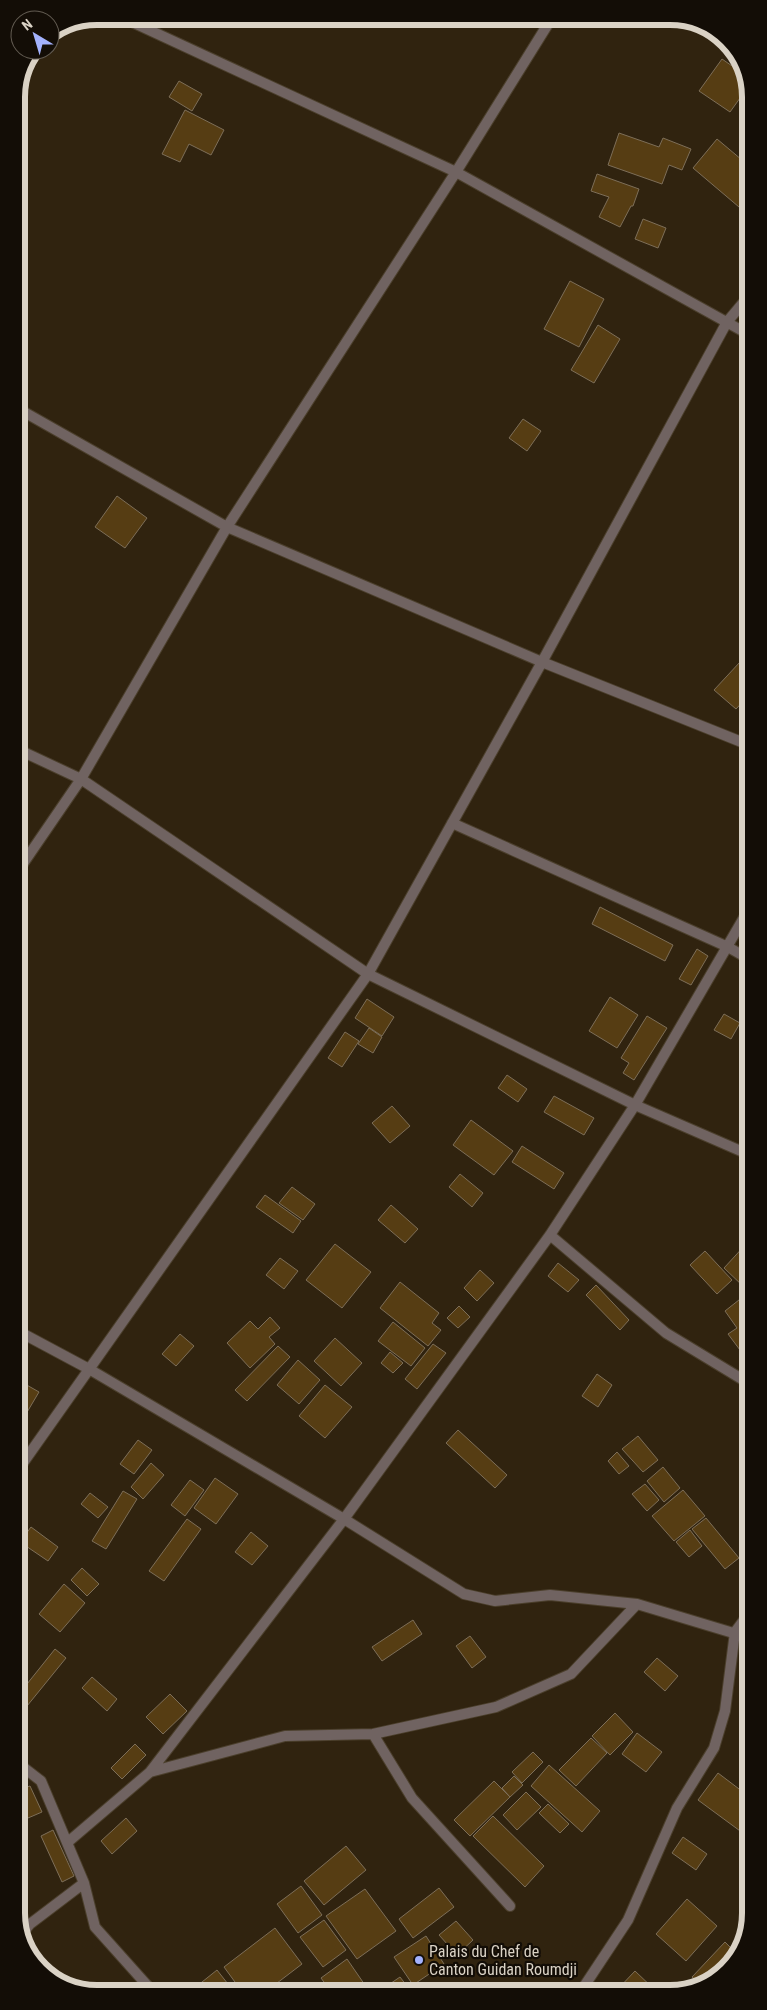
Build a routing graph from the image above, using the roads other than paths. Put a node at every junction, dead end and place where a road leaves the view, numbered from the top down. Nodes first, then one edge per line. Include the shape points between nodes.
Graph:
1 (138, 25) edge
2 (547, 25) edge
3 (456, 172) junction
4 (742, 304) edge
5 (727, 322) junction
6 (742, 331) edge
7 (25, 413) edge
8 (227, 527) junction
9 (542, 662) junction
10 (742, 742) edge
11 (25, 753) edge
12 (82, 779) junction
13 (452, 823) junction
14 (25, 861) edge
15 (742, 922) edge
16 (728, 947) junction
17 (742, 955) edge
18 (368, 974) junction
19 (635, 1105) junction
20 (742, 1152) edge
21 (550, 1235) junction
22 (25, 1335) edge
23 (89, 1369) junction
24 (742, 1379) edge
25 (25, 1460) edge
26 (344, 1519) junction
27 (637, 1604) junction
28 (742, 1623) edge
29 (735, 1632) junction
30 (742, 1635) edge
31 (373, 1734) junction
32 (25, 1769) edge
33 (150, 1772) junction
34 (68, 1842) junction
35 (84, 1883) junction
36 (510, 1906) dead end
37 (26, 1928) edge
38 (147, 1985) edge
39 (585, 1985) edge

1 - 3 street
2 - 3 street
3 - 5 street
3 - 8 street
4 - 5 street
5 - 6 street
5 - 9 street
7 - 8 street
8 - 9 street
8 - 12 street
9 - 10 street
9 - 13 street
11 - 12 street
12 - 14 street
12 - 18 street
13 - 16 street
13 - 18 street
15 - 16 street
16 - 17 street
16 - 19 street
18 - 19 street
18 - 23 street
19 - 20 street
19 - 21 street
21 - 24 street via 666,1333
21 - 26 street
22 - 23 street
23 - 25 street
23 - 26 street
26 - 27 street via 464,1594 495,1601 550,1595
26 - 33 street
27 - 29 street
27 - 31 street via 571,1674 496,1707
28 - 29 street
29 - 30 street
29 - 39 street via 725,1711 714,1748 677,1808 628,1920
31 - 33 street via 285,1736
31 - 36 street via 412,1798
32 - 34 street via 41,1781
33 - 34 street
34 - 35 street
35 - 37 street
35 - 38 street via 95,1927

